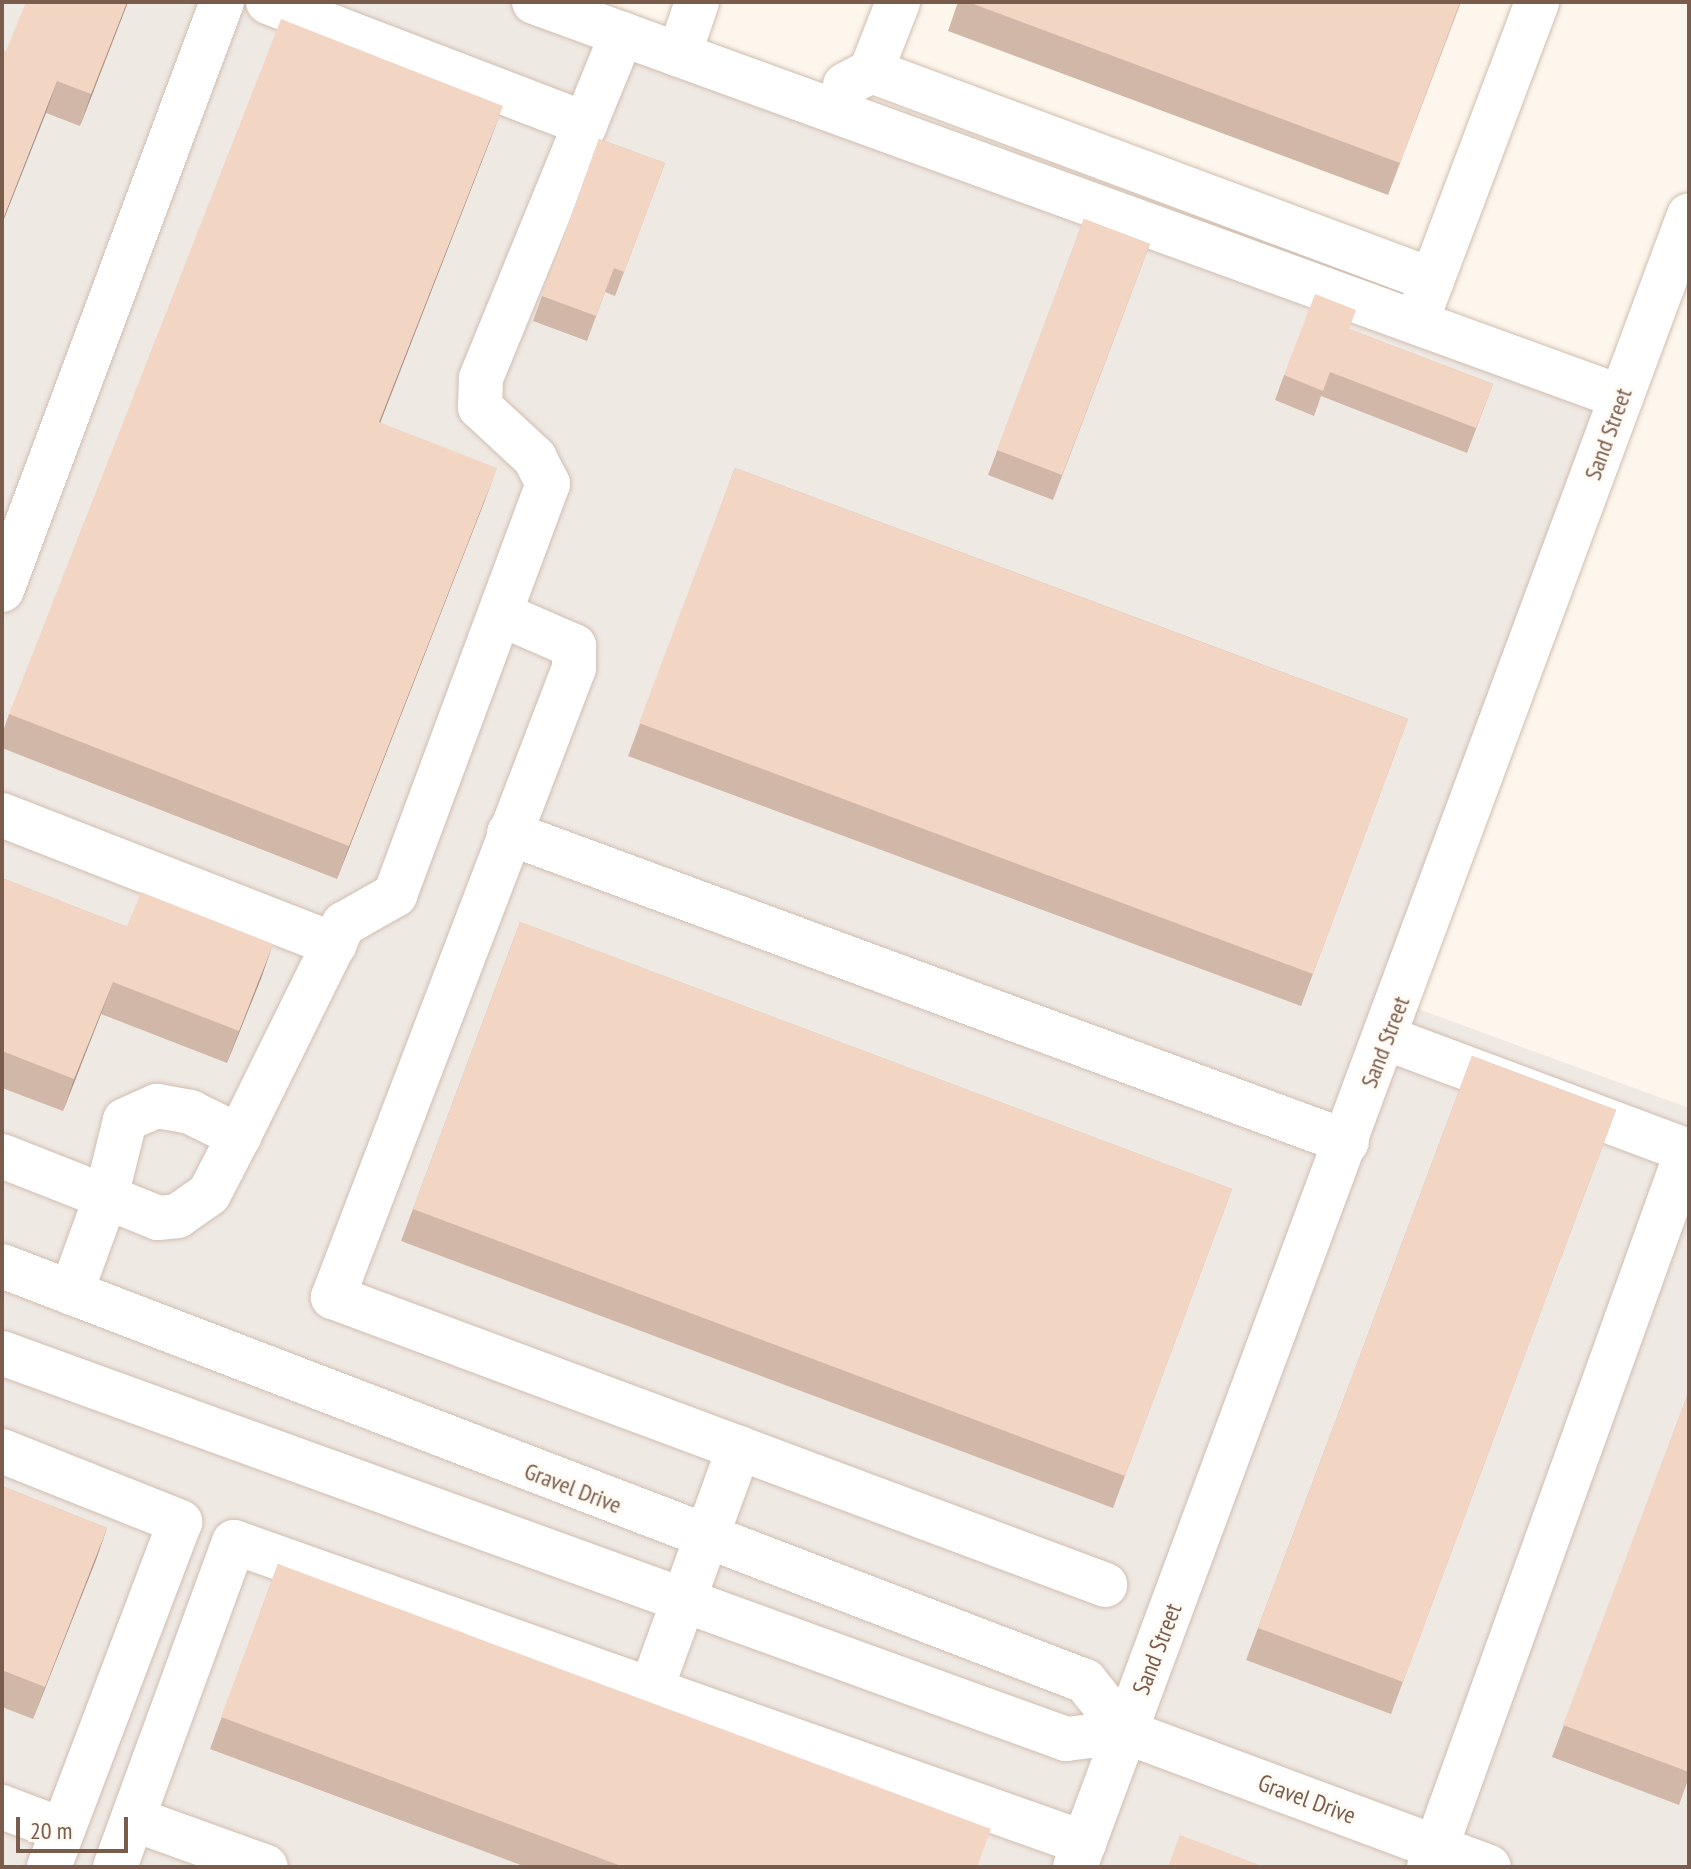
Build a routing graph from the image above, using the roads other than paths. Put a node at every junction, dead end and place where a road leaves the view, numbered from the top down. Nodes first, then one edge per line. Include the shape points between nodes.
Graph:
1 (222, 2) edge
2 (268, 2) edge
3 (534, 2) edge
4 (697, 2) edge
5 (898, 2) edge
6 (1537, 2) edge
7 (622, 34) junction
8 (679, 55) junction
9 (871, 71) junction
10 (812, 103) junction
11 (585, 124) junction
12 (1689, 215) edge
13 (1432, 280) junction
14 (1416, 323) junction
15 (1621, 397) junction
16 (2, 590) edge
17 (500, 614) junction
18 (2, 815) edge
19 (509, 833) junction
20 (335, 945) junction
21 (1386, 1038) junction
22 (239, 1136) junction
23 (1347, 1142) junction
24 (1688, 1151) edge
25 (2, 1156) edge
26 (106, 1197) junction
27 (2, 1266) edge
28 (71, 1293) junction
29 (2, 1353) edge
30 (739, 1448) junction
31 (2, 1451) edge
32 (708, 1538) junction
33 (1105, 1585) dead end
34 (684, 1603) junction
35 (651, 1690) junction
36 (1126, 1732) junction
37 (2, 1807) edge
38 (133, 1819) junction
39 (56, 1848) edge
40 (1080, 1855) edge
41 (1432, 1857) edge
42 (115, 1867) edge
43 (266, 1867) edge
44 (1489, 1867) edge

1 - 16 street
2 - 11 street
3 - 7 street
4 - 8 street
5 - 9 street
6 - 13 street
7 - 8 street
7 - 11 street
8 - 10 street
9 - 10 street
9 - 13 street
10 - 14 street
11 - 17 street via 481,378 480,407 535,458 548,484
12 - 15 street, Sand Street
13 - 14 street
14 - 15 street
15 - 21 street, Sand Street
17 - 19 street via 574,646 574,668
17 - 20 street via 395,895 344,924
18 - 20 street
19 - 23 street
19 - 30 street via 333,1297
20 - 22 street
21 - 23 street, Sand Street
21 - 24 street
22 - 26 street via 209,1194 178,1216 158,1218
22 - 26 street via 174,1106 140,1111 125,1120
23 - 36 street, Sand Street
24 - 41 street
25 - 26 street
26 - 28 street
27 - 28 street, Gravel Drive
28 - 32 street, Gravel Drive
29 - 34 street, Gravel Drive
30 - 32 street
30 - 33 street
31 - 39 street via 180,1522
32 - 34 street
32 - 36 street, Gravel Drive via 1085,1681
34 - 35 street
34 - 36 street, Gravel Drive via 1066,1739
35 - 38 street via 234,1542
35 - 40 street
36 - 40 street, Sand Street
36 - 41 street, Gravel Drive
37 - 39 street
38 - 42 street
38 - 43 street
41 - 44 street, Gravel Drive

